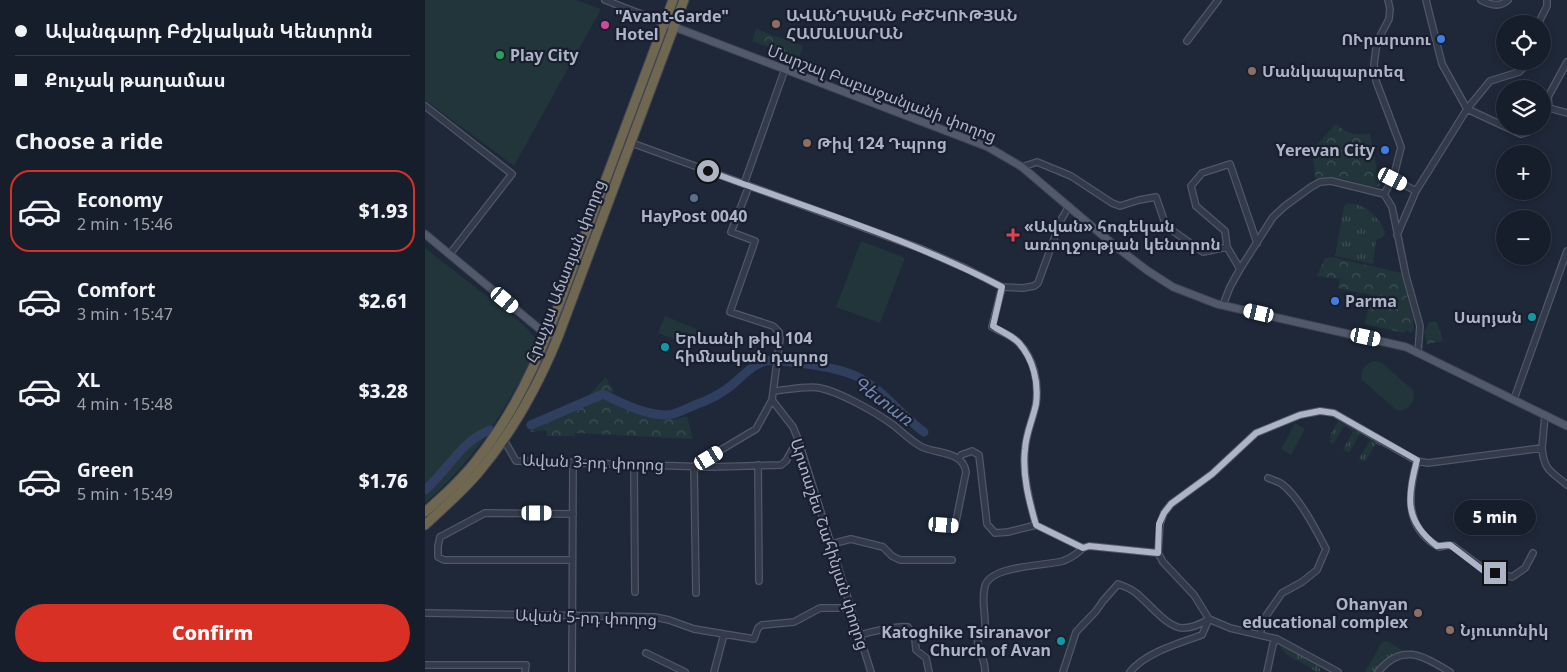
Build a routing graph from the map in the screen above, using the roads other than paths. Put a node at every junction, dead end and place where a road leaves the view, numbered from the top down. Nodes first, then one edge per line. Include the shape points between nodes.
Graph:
1 (605, 0) edge
2 (673, 0) edge
3 (684, 0) edge
4 (1218, 0) edge
5 (1388, 0) edge
6 (1426, 0) edge
7 (1481, 0) edge
8 (1508, 0) edge
9 (1547, 0) edge
10 (1542, 15) edge
11 (664, 23) junction
12 (674, 27) junction
13 (1187, 41) dead end
14 (1567, 62) edge
15 (785, 69) junction
16 (1521, 70) edge
17 (1551, 91) edge
18 (425, 106) edge
19 (1467, 110) junction
20 (1551, 110) edge
21 (1567, 113) edge
22 (1496, 123) edge
23 (621, 138) junction
24 (631, 142) junction
25 (1022, 167) junction
26 (1393, 179) junction
27 (747, 185) junction
28 (1416, 190) junction
29 (1384, 194) junction
30 (1069, 206) junction
31 (425, 234) edge
32 (1397, 235) junction
33 (1257, 243) junction
34 (1227, 247) junction
35 (450, 254) junction
36 (1566, 255) edge
37 (1240, 269) junction
38 (1002, 287) junction
39 (1223, 305) junction
40 (548, 333) junction
41 (558, 337) junction
42 (1418, 352) junction
43 (774, 391) junction
44 (1514, 399) junction
45 (772, 400) junction
46 (1545, 415) junction
47 (1567, 426) edge
48 (798, 439) junction
49 (504, 440) junction
50 (1542, 448) junction
51 (959, 459) junction
52 (1417, 460) junction
53 (573, 462) junction
54 (634, 464) junction
55 (758, 465) junction
56 (694, 466) junction
57 (1268, 478) dead end
58 (1567, 485) edge
59 (425, 512) edge
60 (573, 514) junction
61 (933, 524) dead end
62 (425, 525) edge
63 (1036, 525) junction
64 (831, 544) junction
65 (1083, 548) junction
66 (1158, 553) junction
67 (1533, 553) dead end
68 (572, 560) junction
69 (953, 560) dead end
70 (759, 581) dead end
71 (635, 592) dead end
72 (696, 593) dead end
73 (851, 608) junction
74 (425, 613) edge
75 (572, 615) junction
76 (1209, 619) junction
77 (724, 634) junction
78 (1260, 634) junction
79 (860, 635) junction
80 (1277, 639) junction
81 (646, 653) dead end
82 (425, 665) edge
83 (1328, 669) edge
84 (525, 672) edge
85 (572, 672) edge
86 (685, 672) edge
87 (713, 672) edge
88 (871, 672) edge
89 (929, 672) edge
90 (985, 672) edge
91 (1063, 672) edge
92 (1130, 672) edge
93 (1267, 672) edge
94 (1338, 672) edge
95 (1378, 672) edge
96 (1450, 672) edge

1 - 11 street, Մարշալ Բաբաջանյանի փողոց
2 - 11 highway, Հրաչյա Աճառյան փողոց
3 - 12 highway, Հրաչյա Աճառյան փողոց
4 - 13 street
5 - 26 street via 1389,19 1377,42 1374,64 1375,81 1401,147
6 - 19 street via 1441,64
7 - 8 street via 1498,6
9 - 10 street
11 - 12 main road, Մարշալ Բաբաջանյանի փողոց
11 - 23 highway, Հրաչյա Աճառյան փողոց
12 - 15 main road, Մարշալ Բաբաջանյանի փողոց
12 - 24 highway, Հրաչյա Աճառյան փողոց
14 - 17 street
15 - 25 main road, Մարշալ Բաբաջանյանի փողոց via 988,147
15 - 27 street
16 - 19 street via 1490,81
18 - 35 street via 512,174
19 - 22 street
19 - 28 street
20 - 21 street
23 - 24 street
23 - 40 highway, Հրաչյա Աճառյան փողոց
24 - 27 street
24 - 41 highway, Հրաչյա Աճառյան փողոց
25 - 30 main road, Մարշալ Բաբաջանյանի փողոց
25 - 34 street via 1037,162 1071,176 1120,206 1156,198 1168,228 1203,252
26 - 28 street
26 - 29 street
27 - 38 street via 919,248
27 - 43 street via 731,232 755,241 730,312 773,326 779,332
28 - 32 street
29 - 32 street via 1392,207
29 - 33 street via 1337,182 1320,182 1285,206
30 - 38 street via 1038,282 1023,288
30 - 39 main road, Մարշալ Բաբաջանյանի փողոց via 1148,271 1199,298
31 - 35 main road
32 - 42 street via 1420,326
33 - 34 street via 1230,164 1202,173 1191,186 1196,206 1225,231
33 - 37 street
34 - 37 street
35 - 40 main road
36 - 44 street
37 - 39 street
38 - 63 street via 993,326 1018,342 1030,360 1037,381 1024,464
39 - 42 main road, Մարշալ Բաբաջանյանի փողոց via 1400,345
40 - 41 main road
40 - 59 highway, Հրաչյա Աճառյան փողոց via 521,394 497,434 463,476
41 - 49 highway, Հրաչյա Աճառյան փողոց
42 - 44 main road, Մարշալ Բաբաջանյանի փողոց
43 - 45 street
43 - 51 street via 819,387 836,393 883,418 922,448 941,451
44 - 46 main road, Մարշալ Բաբաջանյանի փողոց
45 - 48 street, Արտաշես Շահինյան փողոց
45 - 56 street via 756,428
46 - 47 main road, Մարշալ Բաբաջանյանի փողոց
46 - 50 street
48 - 55 street, Ավան 3-րդ փողոց via 784,464
48 - 64 street, Արտաշես Շահինյան փողոց
49 - 53 street, Ավան 3-րդ փողոց via 516,461
49 - 62 highway, Հրաչյա Աճառյան փողոց via 477,473
50 - 52 street via 1428,463
50 - 58 street via 1543,462
51 - 61 street via 966,472 955,526
51 - 63 street via 972,451 979,455 987,524 995,533
52 - 66 street via 1334,413 1320,411 1300,415 1256,433 1212,474 1171,504 1159,524
52 - 67 street via 1411,505 1419,530 1429,541 1439,547 1453,546 1489,574 1512,577 1525,568
53 - 54 street, Ավան 3-րդ փողոց
53 - 60 street
54 - 56 street, Ավան 3-րդ փողոց
54 - 71 street
55 - 56 street, Ավան 3-րդ փողոց
55 - 70 street
56 - 72 street
57 - 78 street via 1282,484 1296,500 1326,549 1317,570 1282,592 1266,616
60 - 68 street
60 - 68 street via 485,513 440,537 438,556 444,560
63 - 65 street
64 - 69 street via 851,539 883,547 900,560
64 - 73 street, Արտաշես Շահինյան փողոց
65 - 66 street
65 - 90 street via 1064,561 1023,566 987,582 985,629 978,634 977,640
66 - 76 street via 1194,595
68 - 75 street
73 - 77 street, Ավան 5-րդ փողոց via 820,608 794,622 762,625 754,639
73 - 79 street, Արտաշես Շահինյան փողոց
74 - 75 street, Ավան 5-րդ փողոց
75 - 77 street, Ավան 5-րդ փողոց via 655,617
75 - 85 street
76 - 78 street via 1230,628
76 - 91 street via 1181,628 1135,592 1118,584 1076,632
76 - 92 street via 1202,635 1137,664
77 - 87 street
78 - 80 street
79 - 88 street, Արտաշես Շահինյան փողոց
79 - 89 street via 908,627 915,639 915,650 926,658
80 - 83 street
80 - 93 street
81 - 86 street
82 - 84 street via 526,665
83 - 94 street
95 - 96 street via 1392,658 1411,654 1423,656

